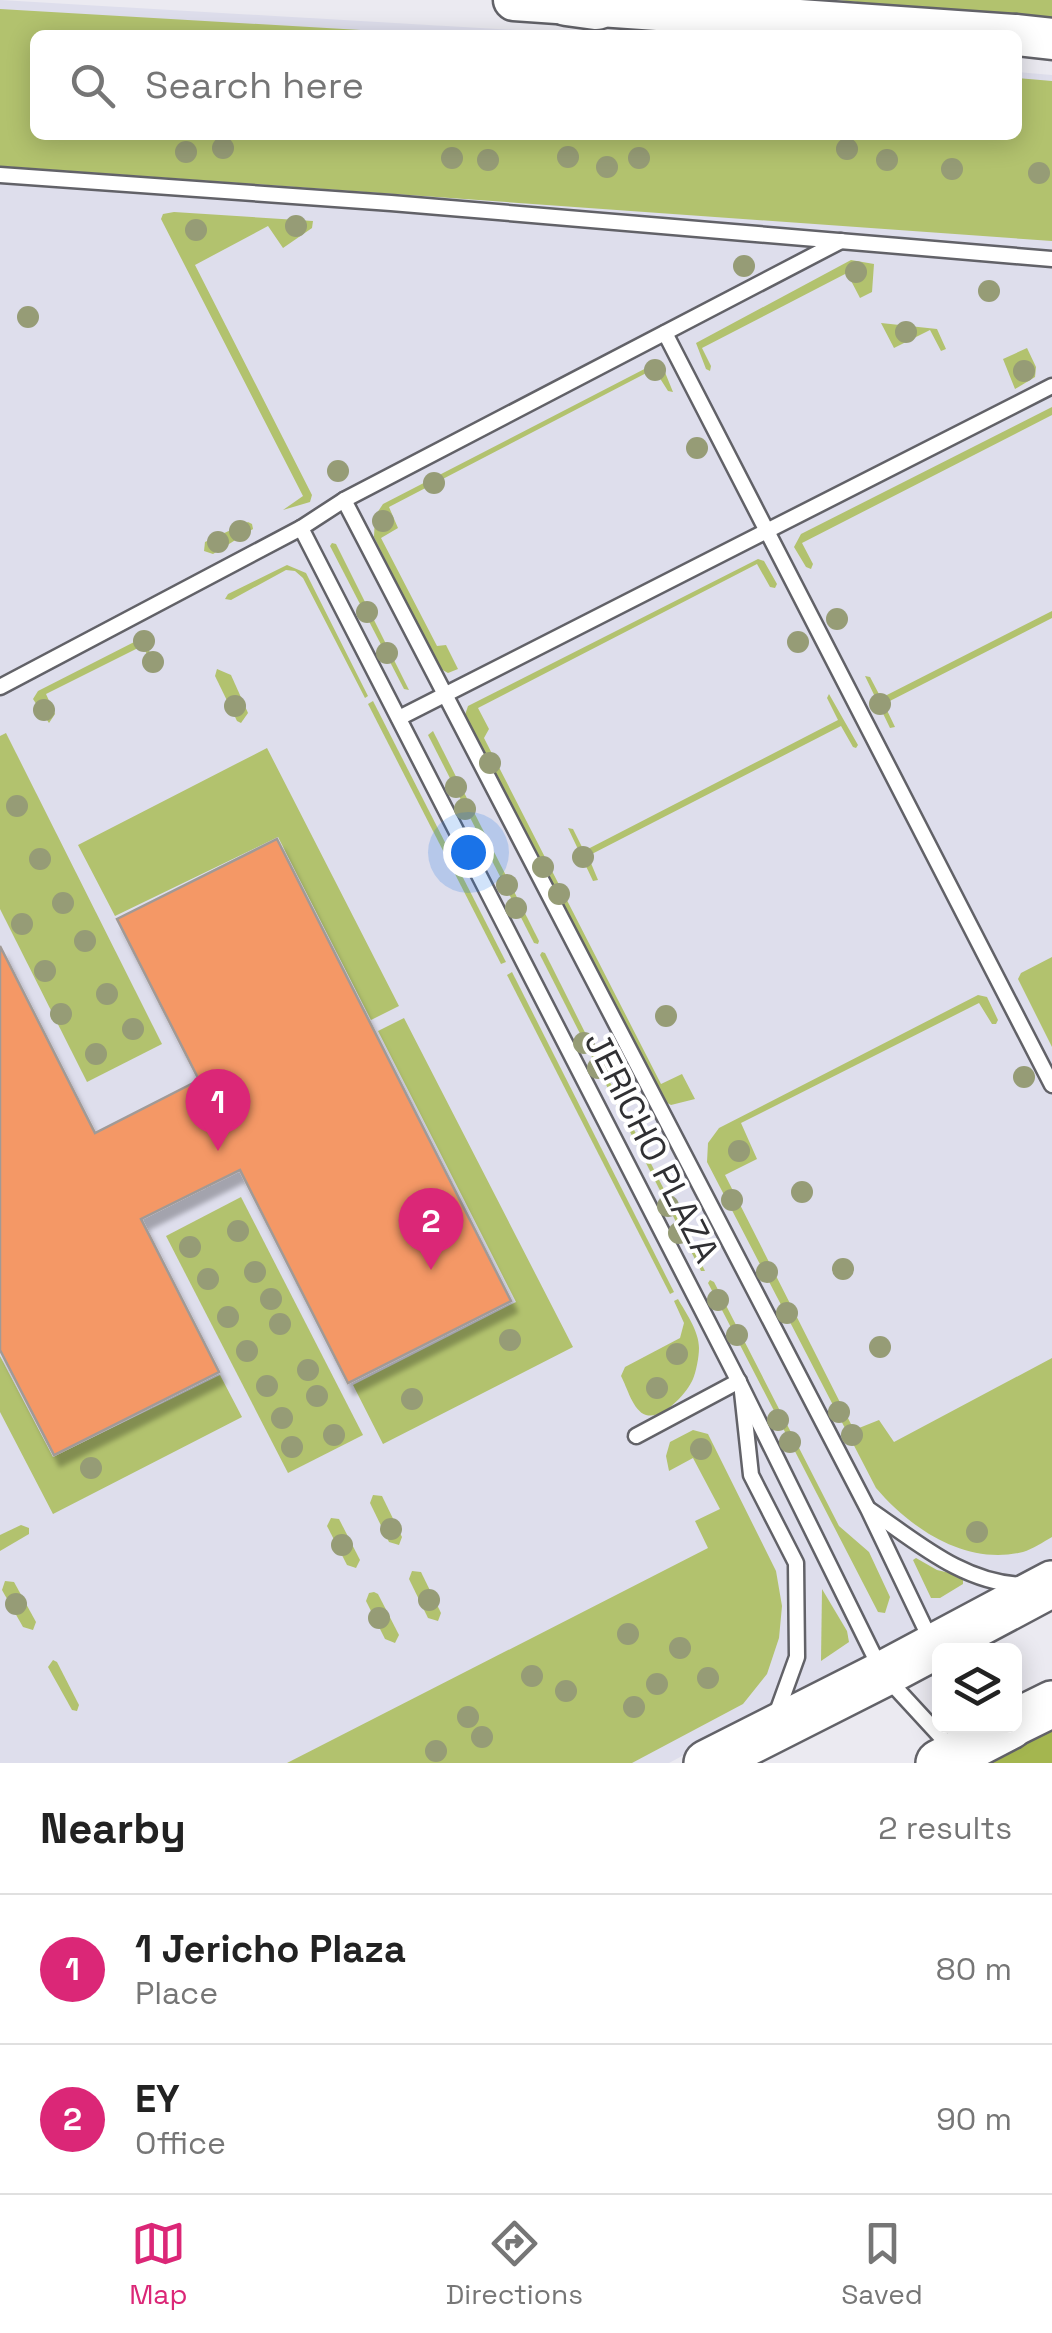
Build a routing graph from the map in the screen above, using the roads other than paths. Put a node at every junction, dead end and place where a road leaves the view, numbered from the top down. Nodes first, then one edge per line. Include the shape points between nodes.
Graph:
1 (514, 0) edge
2 (581, 2) edge
3 (950, 30) edge
4 (1022, 36) edge
5 (1052, 38) edge
6 (0, 175) edge
7 (842, 241) junction
8 (1052, 259) edge
9 (665, 333) junction
10 (1052, 386) edge
11 (344, 500) junction
12 (301, 528) junction
13 (766, 530) junction
14 (0, 687) edge
15 (444, 694) junction
16 (399, 718) junction
17 (1052, 1085) edge
18 (740, 1383) junction
19 (636, 1436) dead end
20 (868, 1508) junction
21 (1051, 1584) edge
22 (962, 1643) edge
23 (932, 1649) edge
24 (932, 1661) edge
25 (884, 1674) junction
26 (1052, 1704) edge
27 (1022, 1719) edge
28 (767, 1730) junction
29 (988, 1733) edge
30 (949, 1748) edge
31 (706, 1763) edge

1 - 2 main road
2 - 3 main road
4 - 5 main road
6 - 7 lane
7 - 8 lane
7 - 9 lane
9 - 11 lane
9 - 13 lane
10 - 13 lane
11 - 12 lane
11 - 15 lane, JERICHO PLAZA
12 - 14 lane
12 - 16 lane, JERICHO PLAZA
13 - 15 lane
13 - 17 lane
15 - 16 lane
15 - 20 lane, JERICHO PLAZA
16 - 18 lane, JERICHO PLAZA
18 - 19 lane
18 - 25 lane, JERICHO PLAZA
18 - 28 lane via 751,1475 796,1563 797,1658
20 - 21 lane via 948,1564 1012,1584
20 - 23 lane, JERICHO PLAZA
21 - 22 main road
24 - 25 main road
25 - 28 main road
25 - 30 lane, JERICHO PLAZA
26 - 27 main road
28 - 31 main road
29 - 30 main road

